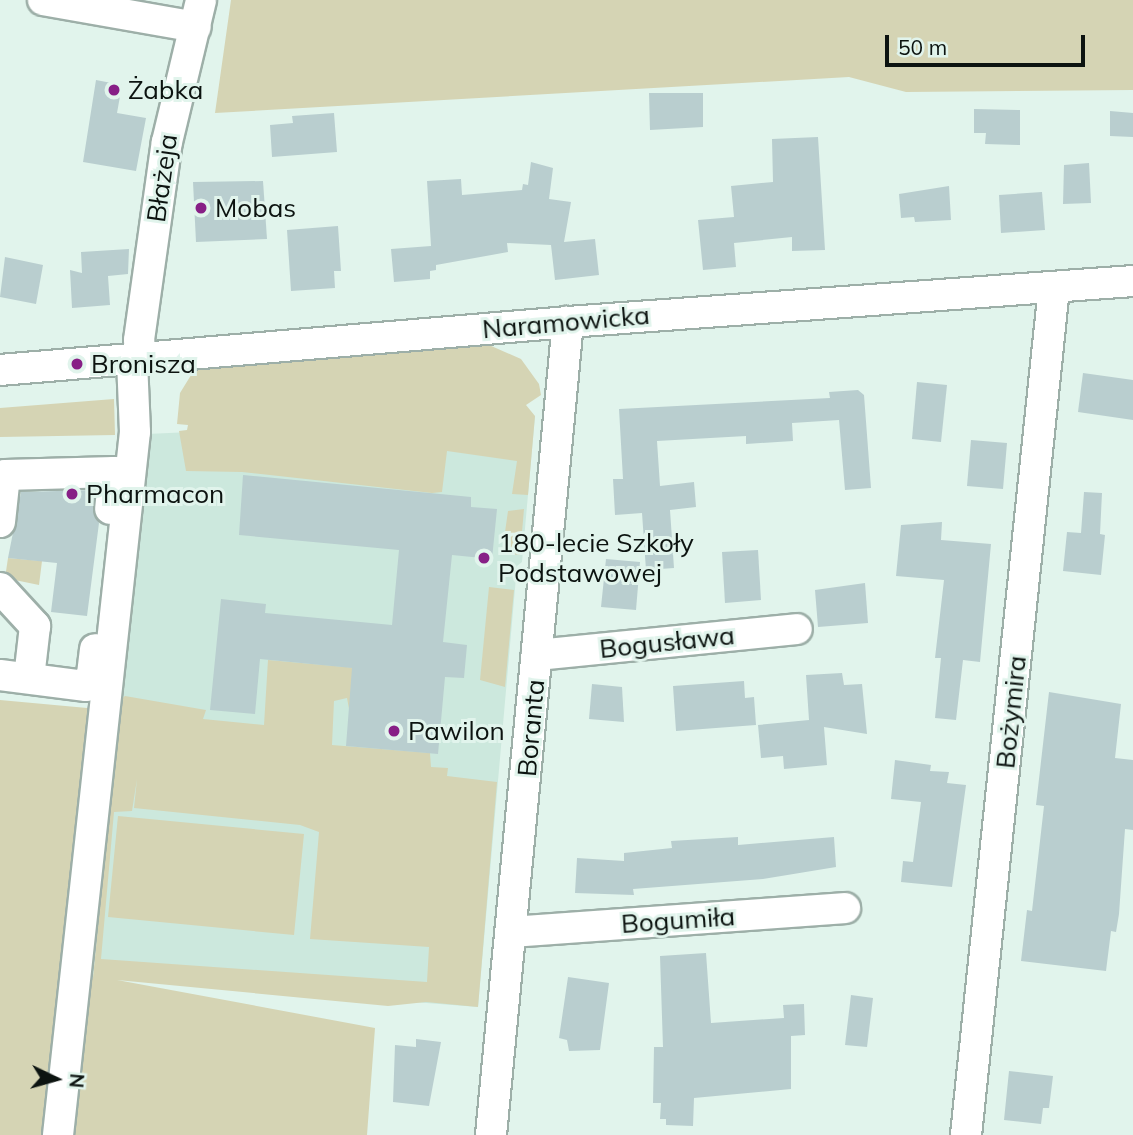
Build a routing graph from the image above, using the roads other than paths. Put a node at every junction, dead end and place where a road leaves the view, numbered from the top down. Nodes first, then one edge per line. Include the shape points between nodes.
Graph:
1 (43, 0) edge
2 (199, 13) edge
3 (1133, 281) edge
4 (1054, 288) junction
5 (568, 322) junction
6 (136, 359) junction
7 (0, 370) edge
8 (0, 522) edge
9 (0, 588) edge
10 (797, 629) dead end
11 (537, 655) junction
12 (15, 677) edge
13 (845, 908) dead end
14 (512, 932) junction
15 (58, 1135) edge
16 (491, 1135) edge
17 (966, 1135) edge

1 - 2 street
2 - 6 street, Błażeja via 167,142
3 - 4 street, Naramowicka
4 - 5 street, Naramowicka
4 - 17 street, Bożymira
5 - 6 street, Naramowicka
5 - 11 street, Boranta
6 - 7 street, Naramowicka
6 - 15 street, Błażeja via 135,432
8 - 12 street via 5,475 114,472 92,674 86,686
9 - 12 street via 34,626
10 - 11 street, Bogusława
11 - 14 street, Boranta
13 - 14 street, Bogumiła
14 - 16 street, Boranta

